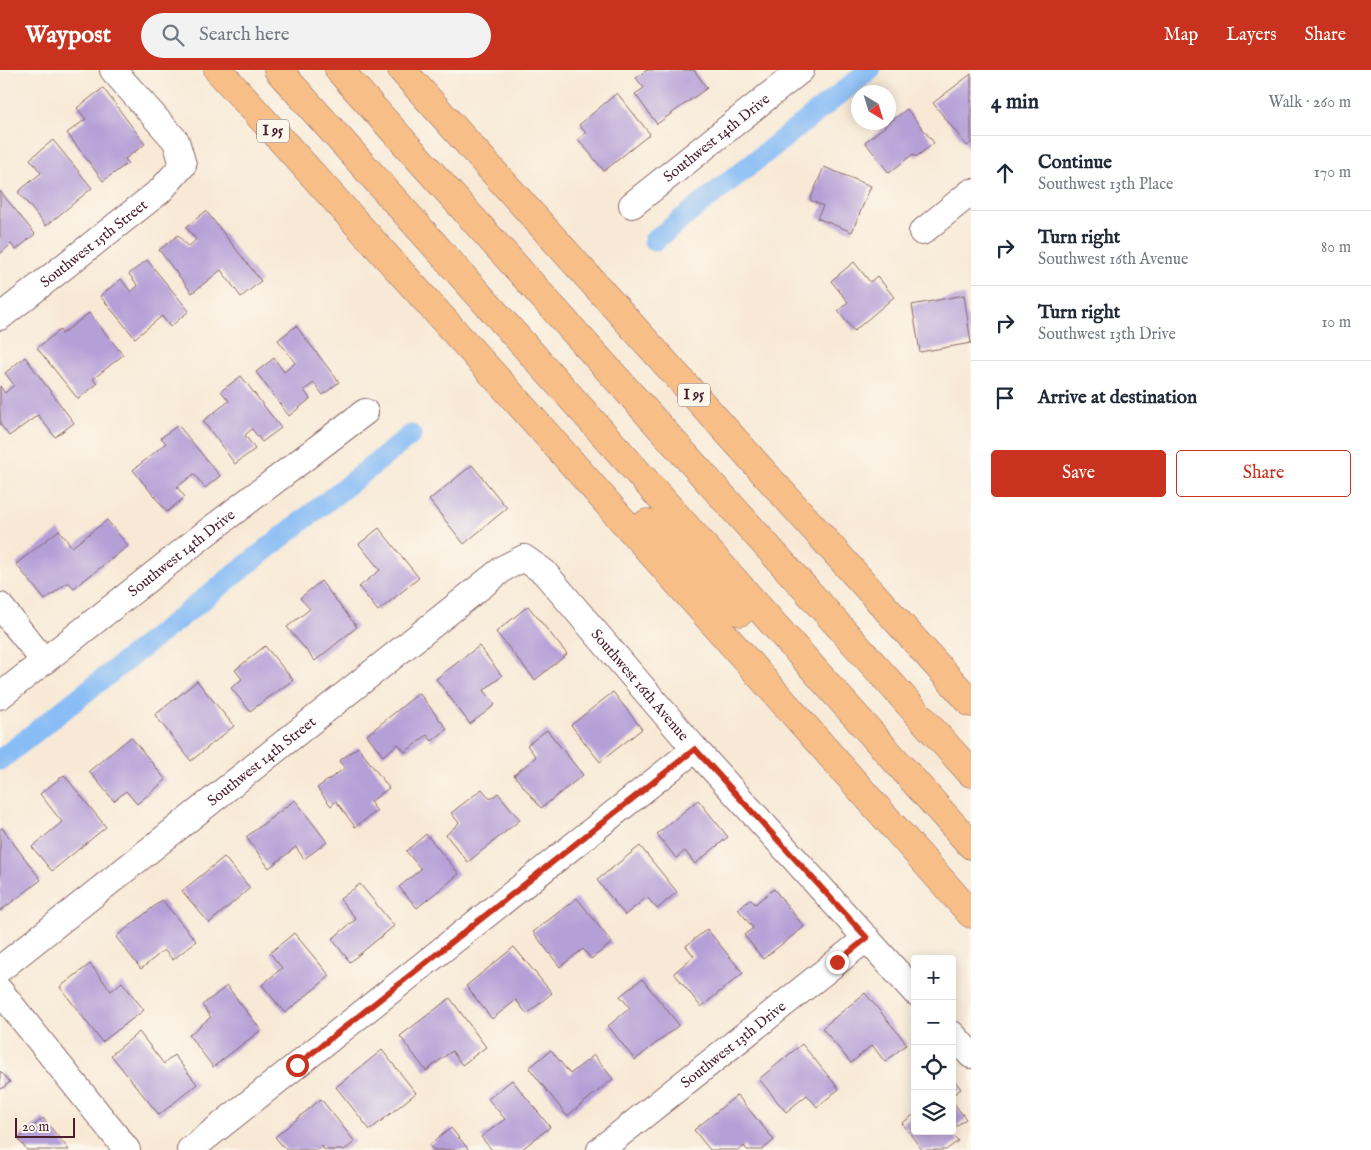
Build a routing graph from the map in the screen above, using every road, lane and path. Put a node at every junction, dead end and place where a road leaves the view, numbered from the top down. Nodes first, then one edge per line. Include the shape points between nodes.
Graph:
1 (113, 70) edge
2 (218, 70) edge
3 (278, 70) edge
4 (339, 70) edge
5 (402, 70) edge
6 (801, 70) edge
7 (971, 192) edge
8 (632, 205) dead end
9 (922, 232) dead end
10 (0, 317) edge
11 (508, 391) junction
12 (365, 412) dead end
13 (524, 558) joint
14 (0, 606) edge
15 (44, 661) junction
16 (947, 677) junction
17 (0, 696) edge
18 (971, 703) edge
19 (971, 716) edge
20 (695, 749) junction
21 (888, 753) junction
22 (971, 773) edge
23 (971, 845) edge
24 (971, 914) edge
25 (867, 938) junction
26 (0, 969) edge
27 (911, 988) edge
28 (0, 991) edge
29 (956, 1038) edge
30 (971, 1054) edge
31 (127, 1150) edge
32 (190, 1150) edge
33 (600, 1150) edge

1 - 10 street, Southwest 15th Street via 176,141 183,165 160,191
2 - 11 highway, I 95
3 - 21 highway
4 - 22 highway
5 - 16 highway, I 95
6 - 8 street, Southwest 14th Drive
7 - 9 street
11 - 21 highway
11 - 24 highway, I 95
12 - 15 street, Southwest 14th Drive
13 - 20 street, Southwest 16th Avenue via 544,572
13 - 26 street, Southwest 14th Street via 497,574
14 - 15 street
15 - 17 street, Southwest 14th Drive
16 - 18 highway, I 95
16 - 19 highway
20 - 25 street, Southwest 16th Avenue
20 - 32 street
21 - 23 highway
25 - 27 street, Southwest 16th Avenue
25 - 33 street, Southwest 13th Drive
28 - 31 street
29 - 30 street

